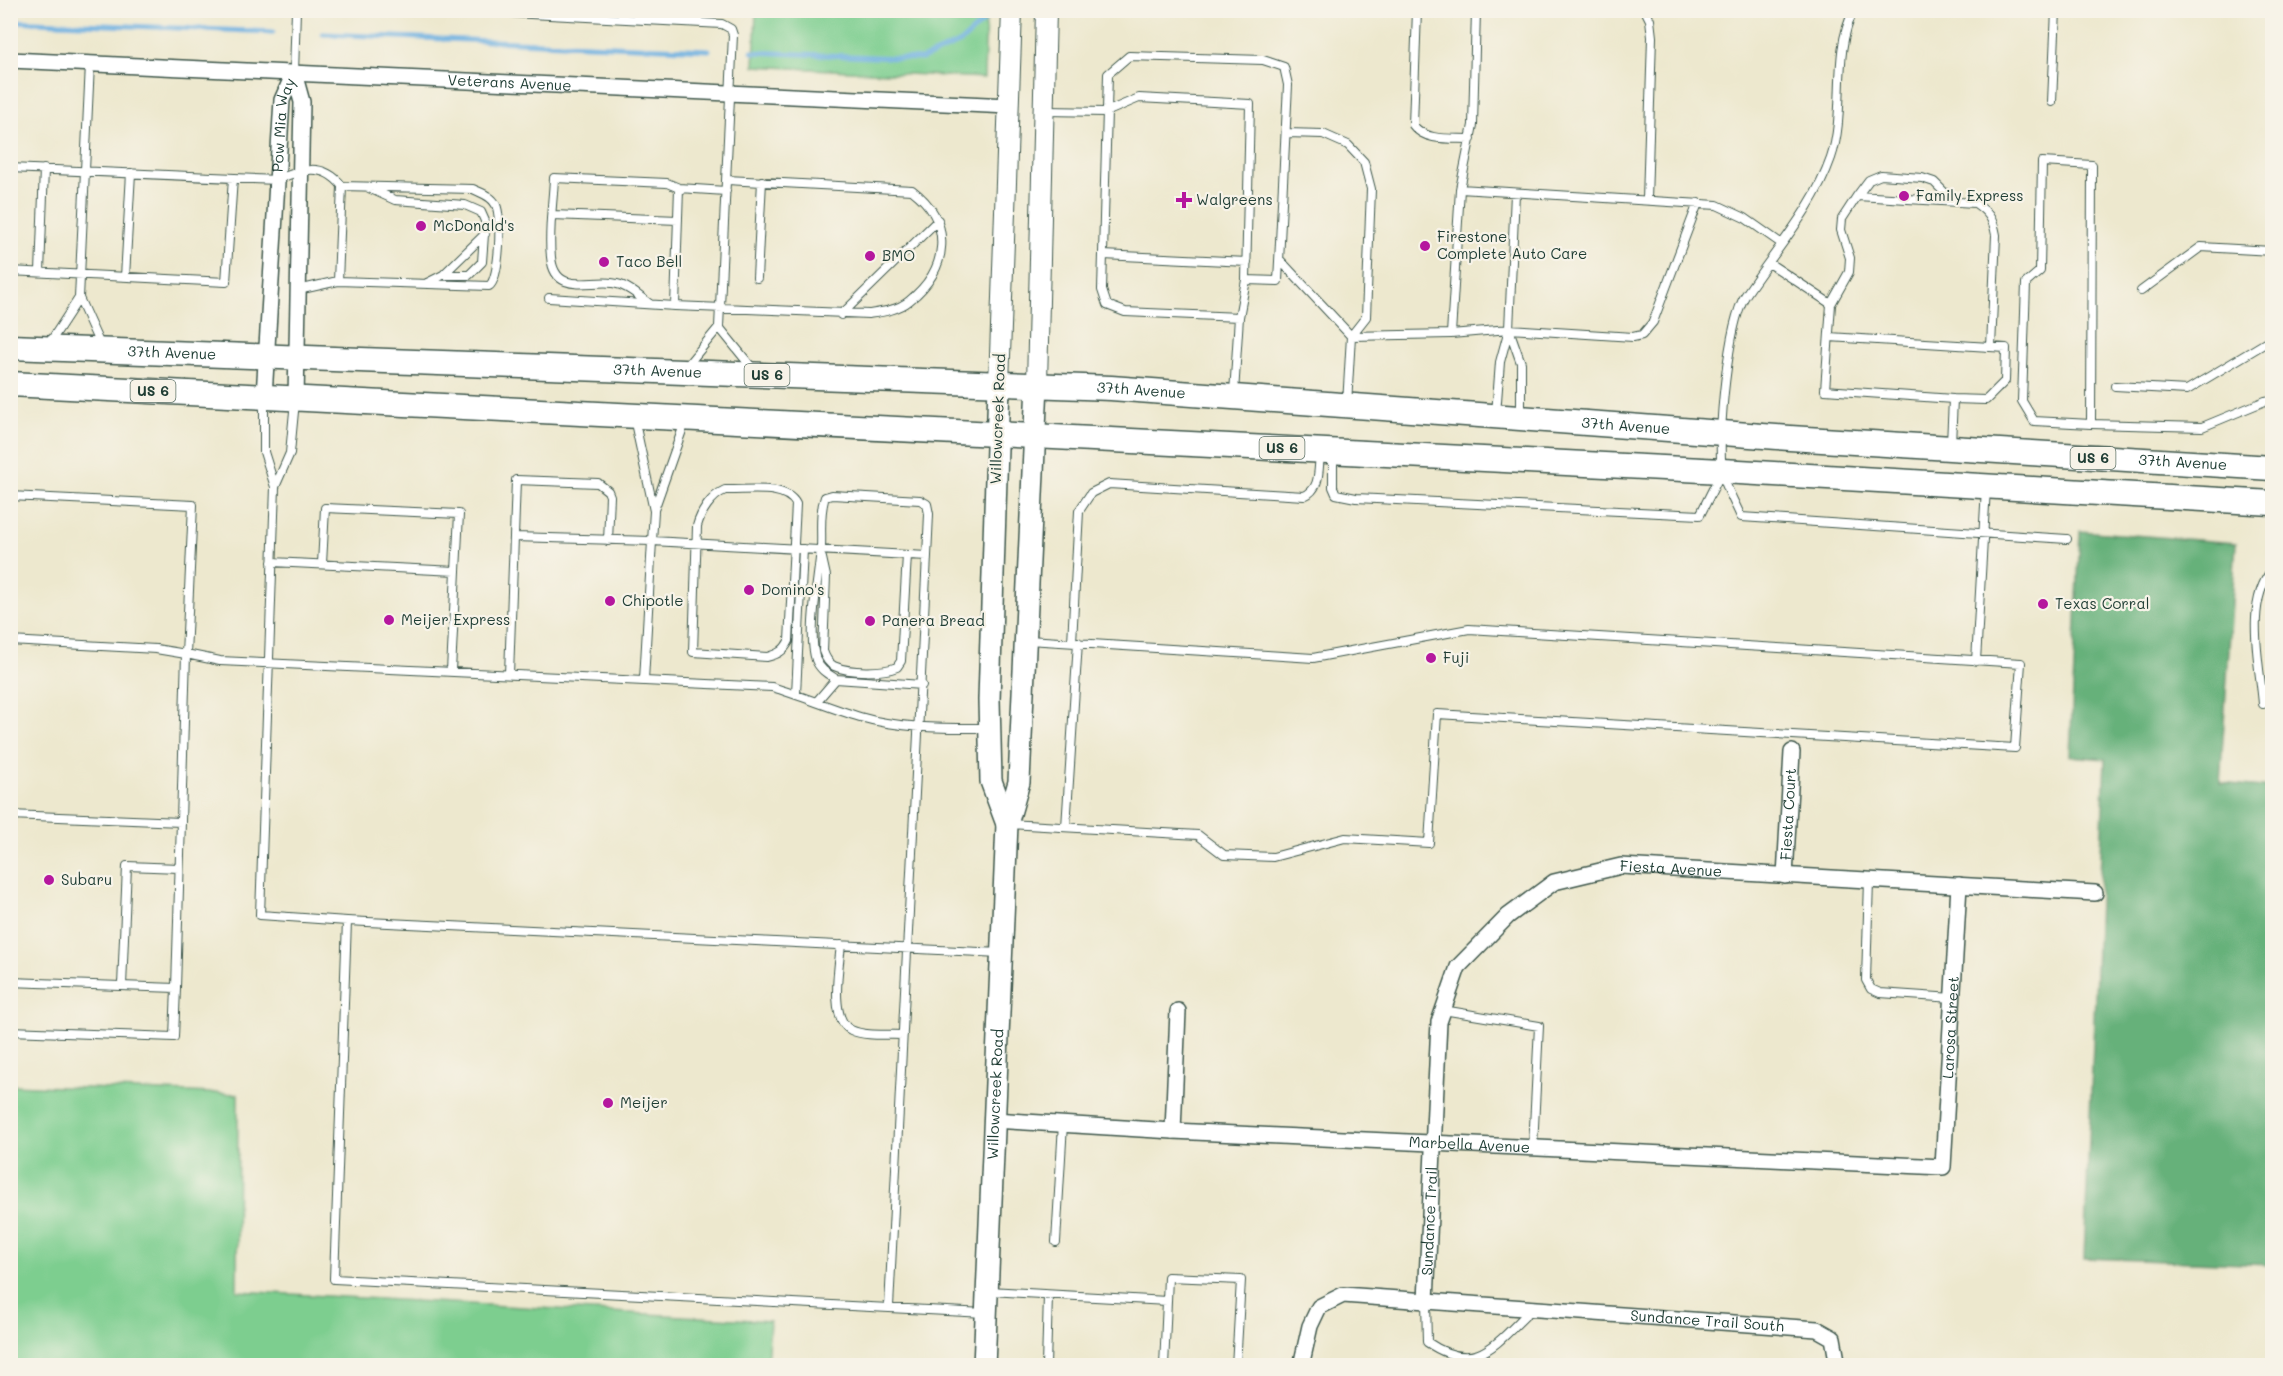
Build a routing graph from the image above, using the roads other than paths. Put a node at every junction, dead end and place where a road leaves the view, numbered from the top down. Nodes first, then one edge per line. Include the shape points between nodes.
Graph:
1 (296, 10) edge
2 (453, 10) edge
3 (1012, 10) edge
4 (1046, 10) edge
5 (1417, 10) edge
6 (1476, 10) edge
7 (1645, 10) edge
8 (1854, 10) edge
9 (2056, 10) edge
10 (535, 13) edge
11 (10, 60) edge
12 (90, 64) junction
13 (294, 73) junction
14 (731, 93) junction
15 (2052, 102) dead end
16 (1009, 106) junction
17 (1043, 111) junction
18 (1106, 112) junction
19 (1286, 133) junction
20 (1471, 139) junction
21 (10, 168) edge
22 (44, 169) junction
23 (300, 169) junction
24 (85, 171) junction
25 (131, 173) junction
26 (233, 178) junction
27 (277, 180) junction
28 (727, 180) junction
29 (762, 181) junction
30 (342, 186) junction
31 (366, 187) junction
32 (679, 188) junction
33 (1460, 189) junction
34 (726, 191) junction
35 (1515, 193) junction
36 (1857, 196) junction
37 (1647, 200) junction
38 (1954, 202) junction
39 (1698, 203) junction
40 (553, 215) junction
41 (678, 220) junction
42 (938, 220) junction
43 (485, 234) junction
44 (1782, 244) junction
45 (2272, 251) edge
46 (1103, 255) junction
47 (1280, 260) junction
48 (1247, 262) junction
49 (1769, 263) junction
50 (10, 271) edge
51 (40, 272) junction
52 (80, 274) junction
53 (443, 275) junction
54 (125, 277) junction
55 (757, 278) dead end
56 (1246, 280) junction
57 (338, 281) junction
58 (426, 284) junction
59 (298, 290) junction
60 (2141, 291) dead end
61 (79, 298) junction
62 (549, 298) dead end
63 (650, 304) junction
64 (1831, 304) junction
65 (675, 306) junction
66 (720, 308) junction
67 (841, 315) junction
68 (1239, 317) junction
69 (719, 327) junction
70 (1509, 329) junction
71 (1451, 334) junction
72 (1351, 336) junction
73 (1829, 336) junction
74 (2272, 339) edge
75 (1991, 346) junction
76 (10, 347) edge
77 (45, 349) junction
78 (102, 351) junction
79 (265, 356) junction
80 (297, 356) junction
81 (680, 374) junction
82 (757, 375) junction
83 (10, 384) edge
84 (999, 384) junction
85 (1037, 384) junction
86 (2115, 386) dead end
87 (264, 396) junction
88 (1234, 397) junction
89 (296, 398) junction
90 (1953, 399) junction
91 (2272, 400) edge
92 (1347, 405) junction
93 (634, 415) junction
94 (1496, 417) junction
95 (687, 418) junction
96 (1521, 418) junction
97 (2091, 424) junction
98 (1722, 433) junction
99 (997, 434) junction
100 (1035, 435) junction
101 (1951, 449) junction
102 (1327, 450) junction
103 (2272, 468) edge
104 (1722, 471) junction
105 (275, 487) junction
106 (1986, 487) junction
107 (10, 496) edge
108 (2272, 503) edge
109 (654, 511) junction
110 (1983, 533) junction
111 (514, 537) junction
112 (2067, 539) dead end
113 (608, 541) junction
114 (652, 541) junction
115 (695, 544) junction
116 (794, 549) junction
117 (803, 549) junction
118 (821, 550) junction
119 (908, 555) junction
120 (927, 556) junction
121 (272, 562) junction
122 (322, 564) junction
123 (2272, 570) edge
124 (456, 572) junction
125 (1026, 640) junction
126 (10, 641) edge
127 (1075, 642) junction
128 (186, 654) junction
129 (1976, 660) junction
130 (271, 664) junction
131 (451, 671) junction
132 (509, 674) junction
133 (836, 679) junction
134 (644, 680) junction
135 (922, 685) junction
136 (795, 694) junction
137 (818, 701) junction
138 (2264, 704) dead end
139 (920, 728) junction
140 (990, 729) junction
141 (1792, 752) dead end
142 (10, 815) edge
143 (181, 822) junction
144 (1007, 824) junction
145 (1066, 827) junction
146 (179, 868) junction
147 (1785, 876) junction
148 (1869, 880) junction
149 (1959, 885) junction
150 (2095, 893) dead end
151 (347, 921) junction
152 (841, 945) junction
153 (908, 949) junction
154 (1001, 954) junction
155 (10, 982) edge
156 (122, 986) junction
157 (176, 988) junction
158 (1953, 998) junction
159 (1443, 1010) junction
160 (1179, 1011) dead end
161 (10, 1031) edge
162 (903, 1035) junction
163 (994, 1120) junction
164 (1063, 1124) junction
165 (1173, 1131) junction
166 (1433, 1142) junction
167 (1533, 1147) junction
168 (1943, 1167) joint
169 (1056, 1242) dead end
170 (987, 1291) junction
171 (1048, 1295) junction
172 (1167, 1301) junction
173 (1426, 1301) junction
174 (889, 1307) junction
175 (1533, 1308) junction
176 (986, 1313) junction
177 (984, 1365) edge
178 (1046, 1365) edge
179 (1164, 1365) edge
180 (1236, 1365) edge
181 (1301, 1365) edge
182 (1839, 1365) edge

1 - 13 lane
2 - 10 lane
3 - 16 street, Willowcreek Road
4 - 17 street, Willowcreek Road
5 - 20 lane via 1413,125 1429,137
6 - 20 lane
7 - 37 lane via 1652,37
8 - 44 lane via 1843,46 1840,116 1832,156 1818,191
9 - 15 lane
10 - 14 lane via 722,24 733,35
11 - 12 street, Veterans Avenue
12 - 13 street, Veterans Avenue
12 - 24 lane
13 - 14 street, Veterans Avenue
13 - 23 street, Pow Mia Way via 302,102
13 - 27 street, Pow Mia Way via 282,100
14 - 16 street, Veterans Avenue
14 - 28 lane
16 - 84 street, Willowcreek Road
17 - 18 lane
17 - 85 street, Willowcreek Road
18 - 19 lane via 1108,74 1129,56 1263,60 1284,67 1288,85
18 - 46 lane
18 - 48 lane via 1139,98 1250,104
19 - 47 lane
19 - 72 lane via 1323,134 1348,145 1364,162 1371,189 1366,317
20 - 33 lane
21 - 22 lane
22 - 24 lane
22 - 51 lane
23 - 27 lane
23 - 30 lane via 328,173
23 - 59 street, Pow Mia Way
24 - 25 lane
24 - 52 lane
25 - 26 lane
25 - 54 lane
26 - 27 lane
26 - 54 lane via 226,282
27 - 79 street, Pow Mia Way
28 - 29 lane
28 - 34 lane
29 - 42 lane via 912,190
29 - 55 lane
30 - 31 lane
30 - 57 lane
31 - 43 lane via 395,200 473,207 485,221
31 - 58 lane via 473,189 496,205 499,214 494,283
32 - 34 lane
32 - 40 lane via 667,183 554,178
32 - 41 lane
33 - 35 lane
33 - 71 lane
34 - 66 lane
35 - 37 lane
35 - 70 lane
36 - 38 lane
36 - 38 lane via 1869,180 1881,175 1934,182
36 - 64 lane via 1842,219 1850,272
37 - 39 lane
38 - 75 lane via 1975,203 1994,222
39 - 44 lane via 1717,205 1745,218
39 - 70 lane via 1653,322 1642,335
40 - 41 lane
40 - 63 lane via 550,257 560,279 570,283 622,285
41 - 65 lane
42 - 67 lane
42 - 67 lane via 939,262 932,277 908,302 890,310
43 - 53 lane
43 - 53 lane via 482,262 475,271 469,275
44 - 49 lane
45 - 60 lane via 2201,247
46 - 48 lane
46 - 68 lane via 1102,290 1107,305 1125,312
47 - 56 lane via 1278,281
47 - 72 lane
48 - 56 lane
49 - 64 lane
49 - 98 lane via 1744,298 1733,330
50 - 51 lane
51 - 52 lane
52 - 54 lane
52 - 61 lane
53 - 58 lane
56 - 68 lane
57 - 58 lane
57 - 59 lane
59 - 80 street, Pow Mia Way
61 - 77 lane
61 - 78 lane
62 - 63 lane
63 - 65 lane
64 - 73 lane
65 - 66 lane
66 - 67 lane
66 - 69 lane
68 - 88 lane
69 - 81 lane
69 - 82 lane
70 - 71 lane
70 - 94 lane via 1500,362
70 - 96 lane via 1521,363
71 - 72 lane
72 - 92 lane
73 - 75 lane
73 - 90 lane via 1825,390
74 - 86 lane via 2187,390
75 - 90 lane via 2006,348 2005,381 1986,400
76 - 77 main road, 37th Avenue / US 6
77 - 78 main road, 37th Avenue / US 6
78 - 79 main road, 37th Avenue / US 6
79 - 80 main road, 37th Avenue / US 6
79 - 87 street, Pow Mia Way
80 - 81 main road, 37th Avenue / US 6
80 - 89 street, Pow Mia Way
81 - 82 main road, 37th Avenue / US 6
82 - 84 main road, 37th Avenue / US 6
83 - 87 main road, US 6
84 - 85 main road, 37th Avenue / US 6
84 - 99 main road, Willowcreek Road
85 - 88 main road, 37th Avenue / US 6
85 - 100 main road, Willowcreek Road
87 - 89 main road, US 6
87 - 105 lane via 264,452
88 - 92 main road, 37th Avenue / US 6
89 - 93 main road, US 6
89 - 105 lane via 290,453
90 - 101 lane
91 - 97 lane via 2202,427
92 - 94 main road, 37th Avenue / US 6
93 - 95 main road, US 6
93 - 109 lane
94 - 96 main road, 37th Avenue / US 6
95 - 99 main road, US 6
95 - 109 lane
96 - 98 main road, 37th Avenue / US 6
97 - 97 lane via 2092,165 2043,162 2040,271 2026,283 2022,401 2034,422
98 - 101 main road, 37th Avenue / US 6
98 - 104 lane
99 - 100 main road, US 6
99 - 140 main road, Willowcreek Road
100 - 102 main road, US 6
100 - 125 main road, Willowcreek Road
101 - 103 main road, 37th Avenue / US 6
102 - 104 main road, US 6
102 - 104 lane via 1336,494 1356,498 1700,515
102 - 127 lane via 1317,486 1305,496 1109,484 1091,493 1079,511
104 - 106 main road, US 6
104 - 110 lane via 1741,517
105 - 121 lane
106 - 108 main road, US 6
106 - 110 lane
107 - 128 lane via 194,505
109 - 114 lane
110 - 112 lane
110 - 129 lane
111 - 113 lane
111 - 113 lane via 516,480 598,483 610,496
111 - 132 lane
113 - 114 lane
114 - 115 lane
114 - 134 lane
115 - 116 lane
115 - 116 lane via 700,515 718,493 783,492 792,496 796,504
115 - 116 lane via 693,652 767,657 785,650 789,641
116 - 117 lane
117 - 118 lane
117 - 136 lane
118 - 119 lane
118 - 119 lane via 826,576 823,651 833,666 843,669 890,670 902,661
118 - 120 lane via 822,506 825,497 832,495 920,500 927,504
118 - 133 lane via 814,649 824,672
119 - 120 lane
120 - 135 lane
121 - 122 lane
121 - 130 lane
122 - 124 lane
122 - 124 lane via 325,508 459,514
123 - 138 lane via 2258,600
124 - 131 lane
125 - 127 lane
125 - 144 main road, Willowcreek Road via 1019,782
126 - 128 lane
127 - 129 lane via 1313,658 1469,629
127 - 145 lane
128 - 130 lane
128 - 143 lane
129 - 145 lane via 2020,663 2015,748 1437,714 1429,843 1345,838 1273,857 1224,855 1198,835
130 - 131 lane
130 - 151 lane via 260,915
131 - 132 lane
132 - 134 lane
133 - 135 lane
133 - 137 lane
134 - 136 lane via 772,687
135 - 139 lane
136 - 137 lane
137 - 139 lane via 861,717
139 - 140 lane
139 - 153 lane
140 - 144 main road, Willowcreek Road via 991,781
141 - 147 street, Fiesta Court
142 - 143 lane
143 - 146 lane
144 - 145 lane
144 - 154 main road, Willowcreek Road
146 - 156 lane via 127,866
146 - 157 lane
147 - 148 street, Fiesta Avenue
147 - 159 street, Fiesta Avenue via 1621,866 1554,882 1508,916 1458,967
148 - 149 street, Fiesta Avenue
148 - 158 lane via 1866,980 1871,989
149 - 150 street, Fiesta Avenue
149 - 158 street, Larosa Street
151 - 152 lane
151 - 174 lane via 334,1279
152 - 153 lane
152 - 162 lane via 837,1005 843,1025 861,1033
153 - 154 lane
153 - 162 lane
154 - 163 main road, Willowcreek Road
155 - 156 lane
156 - 157 lane
157 - 161 lane via 174,1037
158 - 168 street, Larosa Street
159 - 166 street, Fiesta Avenue via 1439,1022
159 - 167 lane via 1539,1026
160 - 165 street
162 - 174 lane
163 - 164 street, Marbella Avenue
163 - 170 main road, Willowcreek Road
164 - 165 street, Marbella Avenue
164 - 169 lane
165 - 166 street, Marbella Avenue
166 - 167 street, Marbella Avenue
166 - 173 street, Sundance Trail
167 - 168 street, Marbella Avenue
170 - 171 lane
170 - 176 main road, Willowcreek Road
171 - 172 lane
171 - 178 lane
172 - 179 lane
172 - 180 lane via 1168,1277 1241,1280
173 - 175 street
173 - 175 lane via 1427,1342 1454,1360 1471,1361 1483,1356
173 - 181 street via 1342,1295 1319,1307
174 - 176 lane
175 - 182 street, Sundance Trail South via 1817,1329 1833,1338
176 - 177 main road, Willowcreek Road

